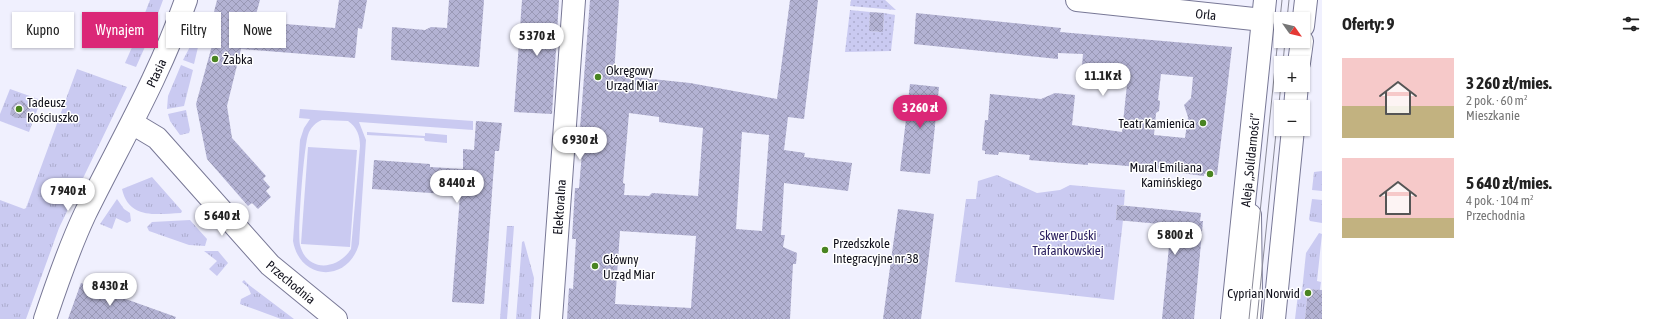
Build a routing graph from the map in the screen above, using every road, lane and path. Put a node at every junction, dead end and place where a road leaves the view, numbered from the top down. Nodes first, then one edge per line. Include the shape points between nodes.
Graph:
1 (186, 0) edge
2 (574, 0) edge
3 (1077, 0) edge
4 (1306, 0) edge
5 (1264, 10) edge
6 (1305, 12) edge
7 (132, 123) junction
8 (1292, 136) edge
9 (1249, 170) junction
10 (45, 319) edge
11 (336, 319) edge
12 (551, 319) edge
13 (1232, 319) edge
14 (1249, 319) edge
15 (1274, 319) edge

1 - 7 street, Ptasia via 171,41
2 - 12 street, Elektoralna
3 - 5 street, Orla
4 - 6 street
5 - 9 street, Aleja „Solidarności”
7 - 10 street, Ptasia via 85,215 63,266
7 - 11 street, Przechodnia via 157,138 270,265
8 - 15 street
9 - 13 street, Aleja „Solidarności”
9 - 14 street

